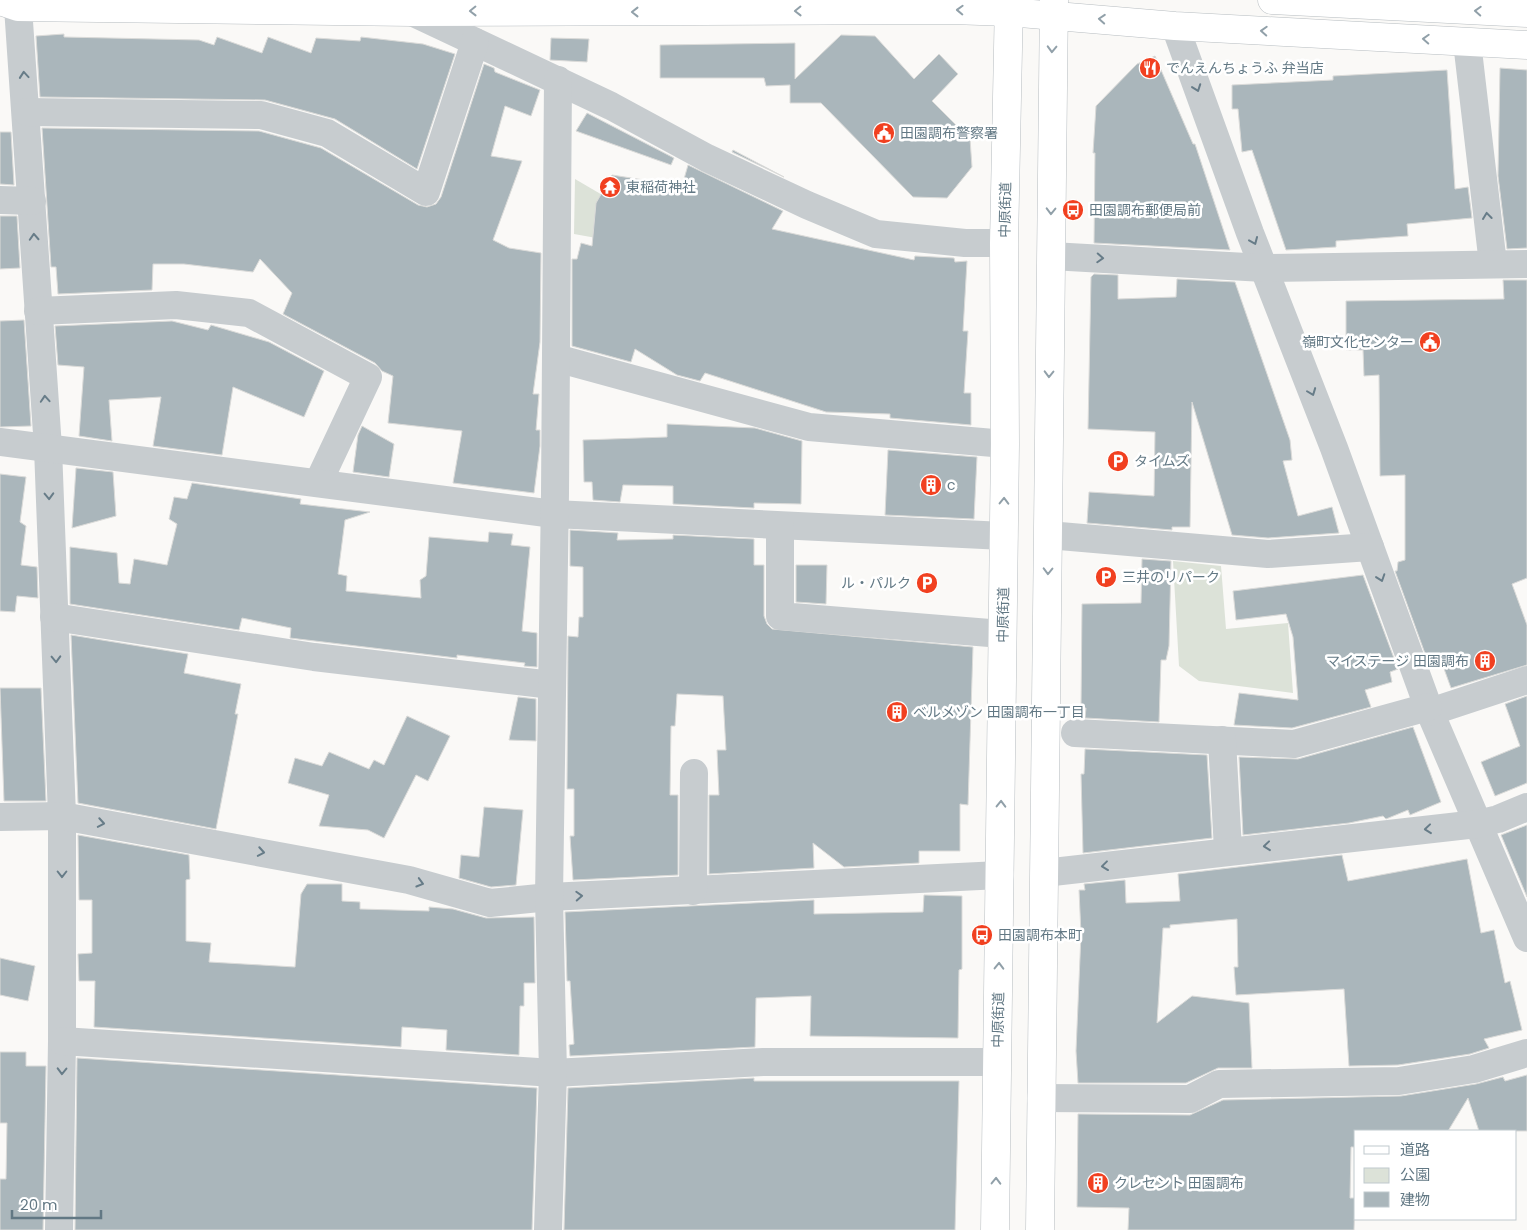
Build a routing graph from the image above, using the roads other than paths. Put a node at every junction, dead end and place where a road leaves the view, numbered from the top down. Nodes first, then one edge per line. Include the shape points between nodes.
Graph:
1 (1272, 0) edge
2 (9, 4) edge
3 (734, 5) edge
4 (1009, 6) edge
5 (1053, 8) edge
6 (412, 12) junction
7 (1527, 13) edge
8 (1175, 26) junction
9 (475, 42) junction
10 (1467, 42) junction
11 (1527, 45) edge
12 (558, 80) junction
13 (27, 112) junction
14 (0, 200) edge
15 (32, 201) junction
16 (1004, 243) junction
17 (1051, 256) junction
18 (1493, 264) junction
19 (1527, 264) edge
20 (1264, 268) junction
21 (38, 311) junction
22 (556, 358) junction
23 (0, 442) edge
24 (1005, 444) junction
25 (48, 448) junction
26 (318, 483) junction
27 (554, 514) junction
28 (780, 526) junction
29 (1048, 535) junction
30 (1004, 536) junction
31 (1370, 547) junction
32 (54, 617) junction
33 (1002, 634) junction
34 (1527, 680) edge
35 (552, 685) junction
36 (1429, 709) junction
37 (1074, 733) dead end
38 (1222, 740) junction
39 (694, 773) dead end
40 (1527, 806) edge
41 (62, 816) junction
42 (0, 817) edge
43 (1477, 824) junction
44 (1228, 850) junction
45 (1044, 873) junction
46 (1000, 875) junction
47 (693, 891) junction
48 (549, 897) junction
49 (1527, 938) edge
50 (62, 1041) junction
51 (1527, 1053) edge
52 (997, 1062) junction
53 (553, 1073) junction
54 (1041, 1098) junction
55 (59, 1230) edge
56 (548, 1230) edge
57 (995, 1230) edge
58 (1040, 1230) edge

7 -> 1 main road
2 - 6 main road
13 -> 2 street
4 -> 3 main road via 862,9
3 -> 6 main road
4 - 5 main road
4 - 16 main road, 中原街道
8 -> 5 main road
5 -> 17 main road
6 - 9 street
10 -> 8 main road
8 -> 20 street
9 - 12 street
9 - 13 street via 426,192 327,133 261,115
10 - 11 main road
18 -> 10 street
12 - 16 street via 707,158 876,234 965,243
12 - 22 street
13 - 15 street
14 - 15 street
21 -> 15 street
16 - 24 main road, 中原街道
17 -> 20 street
17 -> 29 main road
18 - 19 street
18 - 20 street
20 -> 31 street
25 -> 21 street
21 - 26 street via 176,305 249,313 368,377
22 - 24 street via 809,427
22 - 27 street
23 - 25 street
30 -> 24 main road, 中原街道
25 - 26 street
25 -> 32 street
26 - 27 street
27 - 28 street
27 - 35 street
28 - 30 street
28 - 33 street via 780,616
29 - 31 street via 1268,554
29 -> 45 main road
30 - 33 main road, 中原街道
31 -> 36 street
32 - 35 street via 314,657
32 -> 41 street
46 -> 33 main road, 中原街道
34 - 36 street
35 - 48 street
36 - 38 street via 1294,744
36 - 43 street
37 - 38 street
38 - 44 street
39 - 47 street
40 - 43 street
41 - 42 street
41 -> 48 street via 409,880 490,903
41 -> 50 street
43 -> 44 street
43 - 49 street
44 -> 45 street
45 - 54 main road
46 - 47 street
52 -> 46 main road, 中原街道
48 -> 47 street
48 - 53 street
50 - 53 street
50 -> 55 street
51 - 54 street via 1474,1069 1399,1081 1219,1084 1190,1099
52 - 53 street via 763,1062
57 -> 52 main road, 中原街道
53 - 56 street
54 - 58 main road

